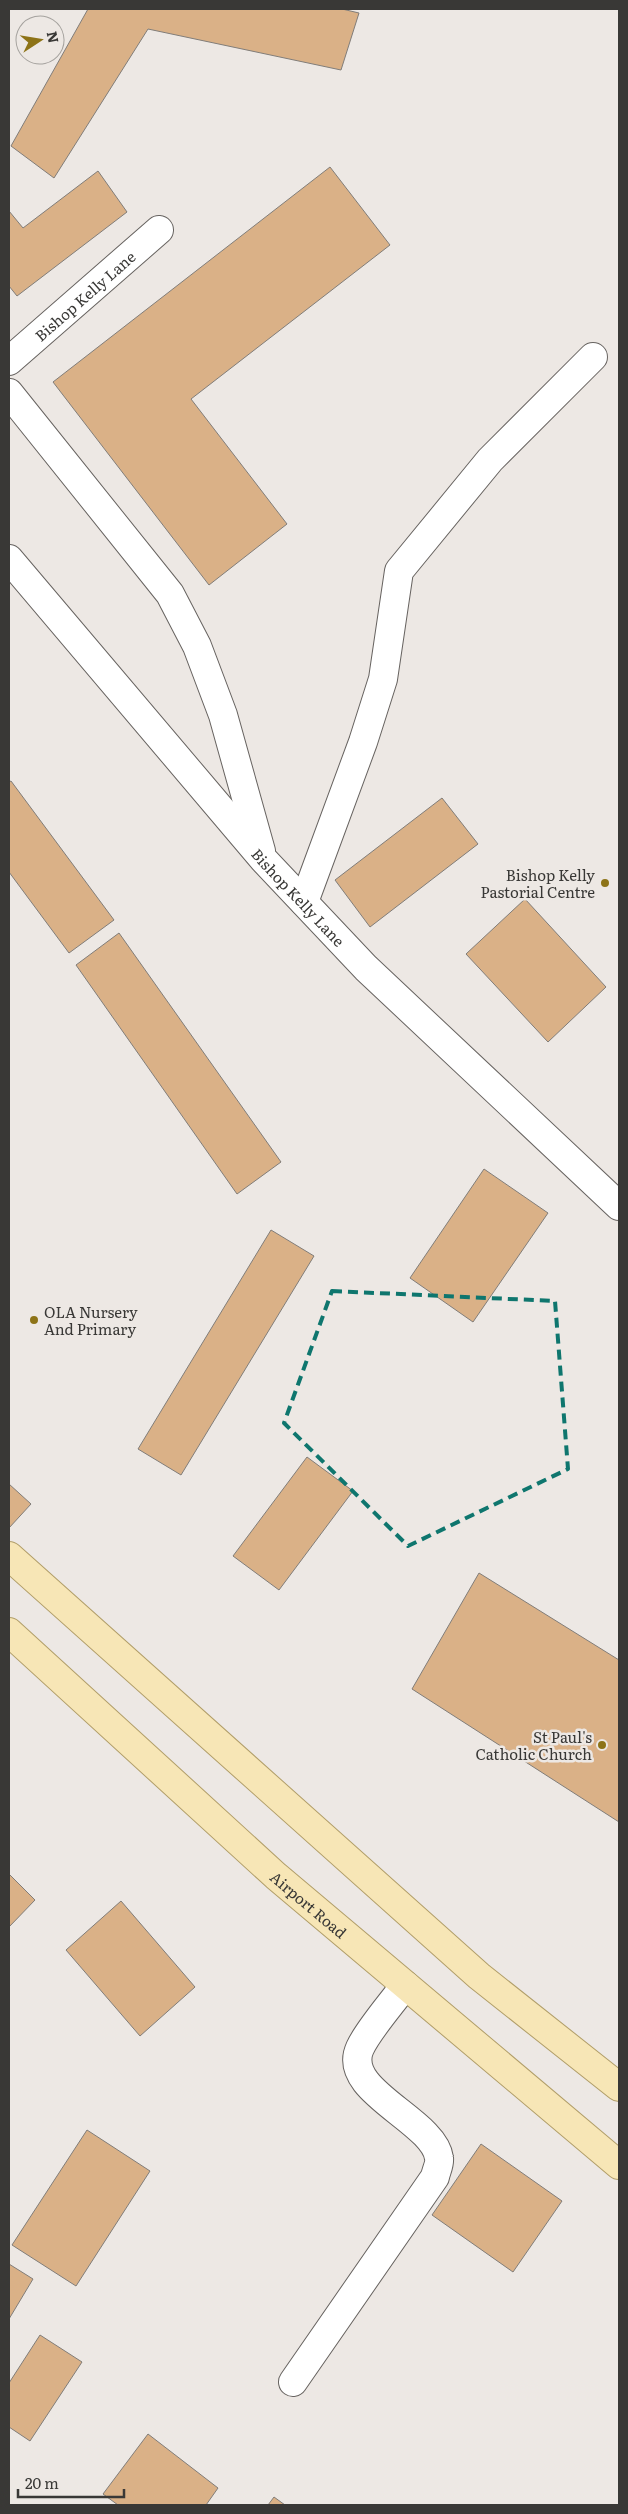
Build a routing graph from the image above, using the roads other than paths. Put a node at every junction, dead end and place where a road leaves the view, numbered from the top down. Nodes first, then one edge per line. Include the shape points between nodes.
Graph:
1 (159, 230) dead end
2 (593, 357) dead end
3 (9, 360) edge
4 (9, 393) edge
5 (9, 559) edge
6 (264, 860) junction
7 (304, 902) junction
8 (619, 1206) edge
9 (9, 1556) edge
10 (9, 1632) edge
11 (405, 1985) junction
12 (619, 2087) edge
13 (619, 2165) edge
14 (293, 2382) dead end

1 - 3 street, Bishop Kelly Lane
2 - 7 street via 490,460 399,571 383,679
4 - 6 street via 170,594 197,646 223,715
5 - 6 street, Bishop Kelly Lane
6 - 7 street, Bishop Kelly Lane
7 - 8 street, Bishop Kelly Lane via 366,968
9 - 12 main road via 479,1976
10 - 11 main road, Airport Road via 276,1876
11 - 13 main road, Airport Road
11 - 14 street via 360,2049 359,2065 365,2082 432,2142 439,2159 435,2177

